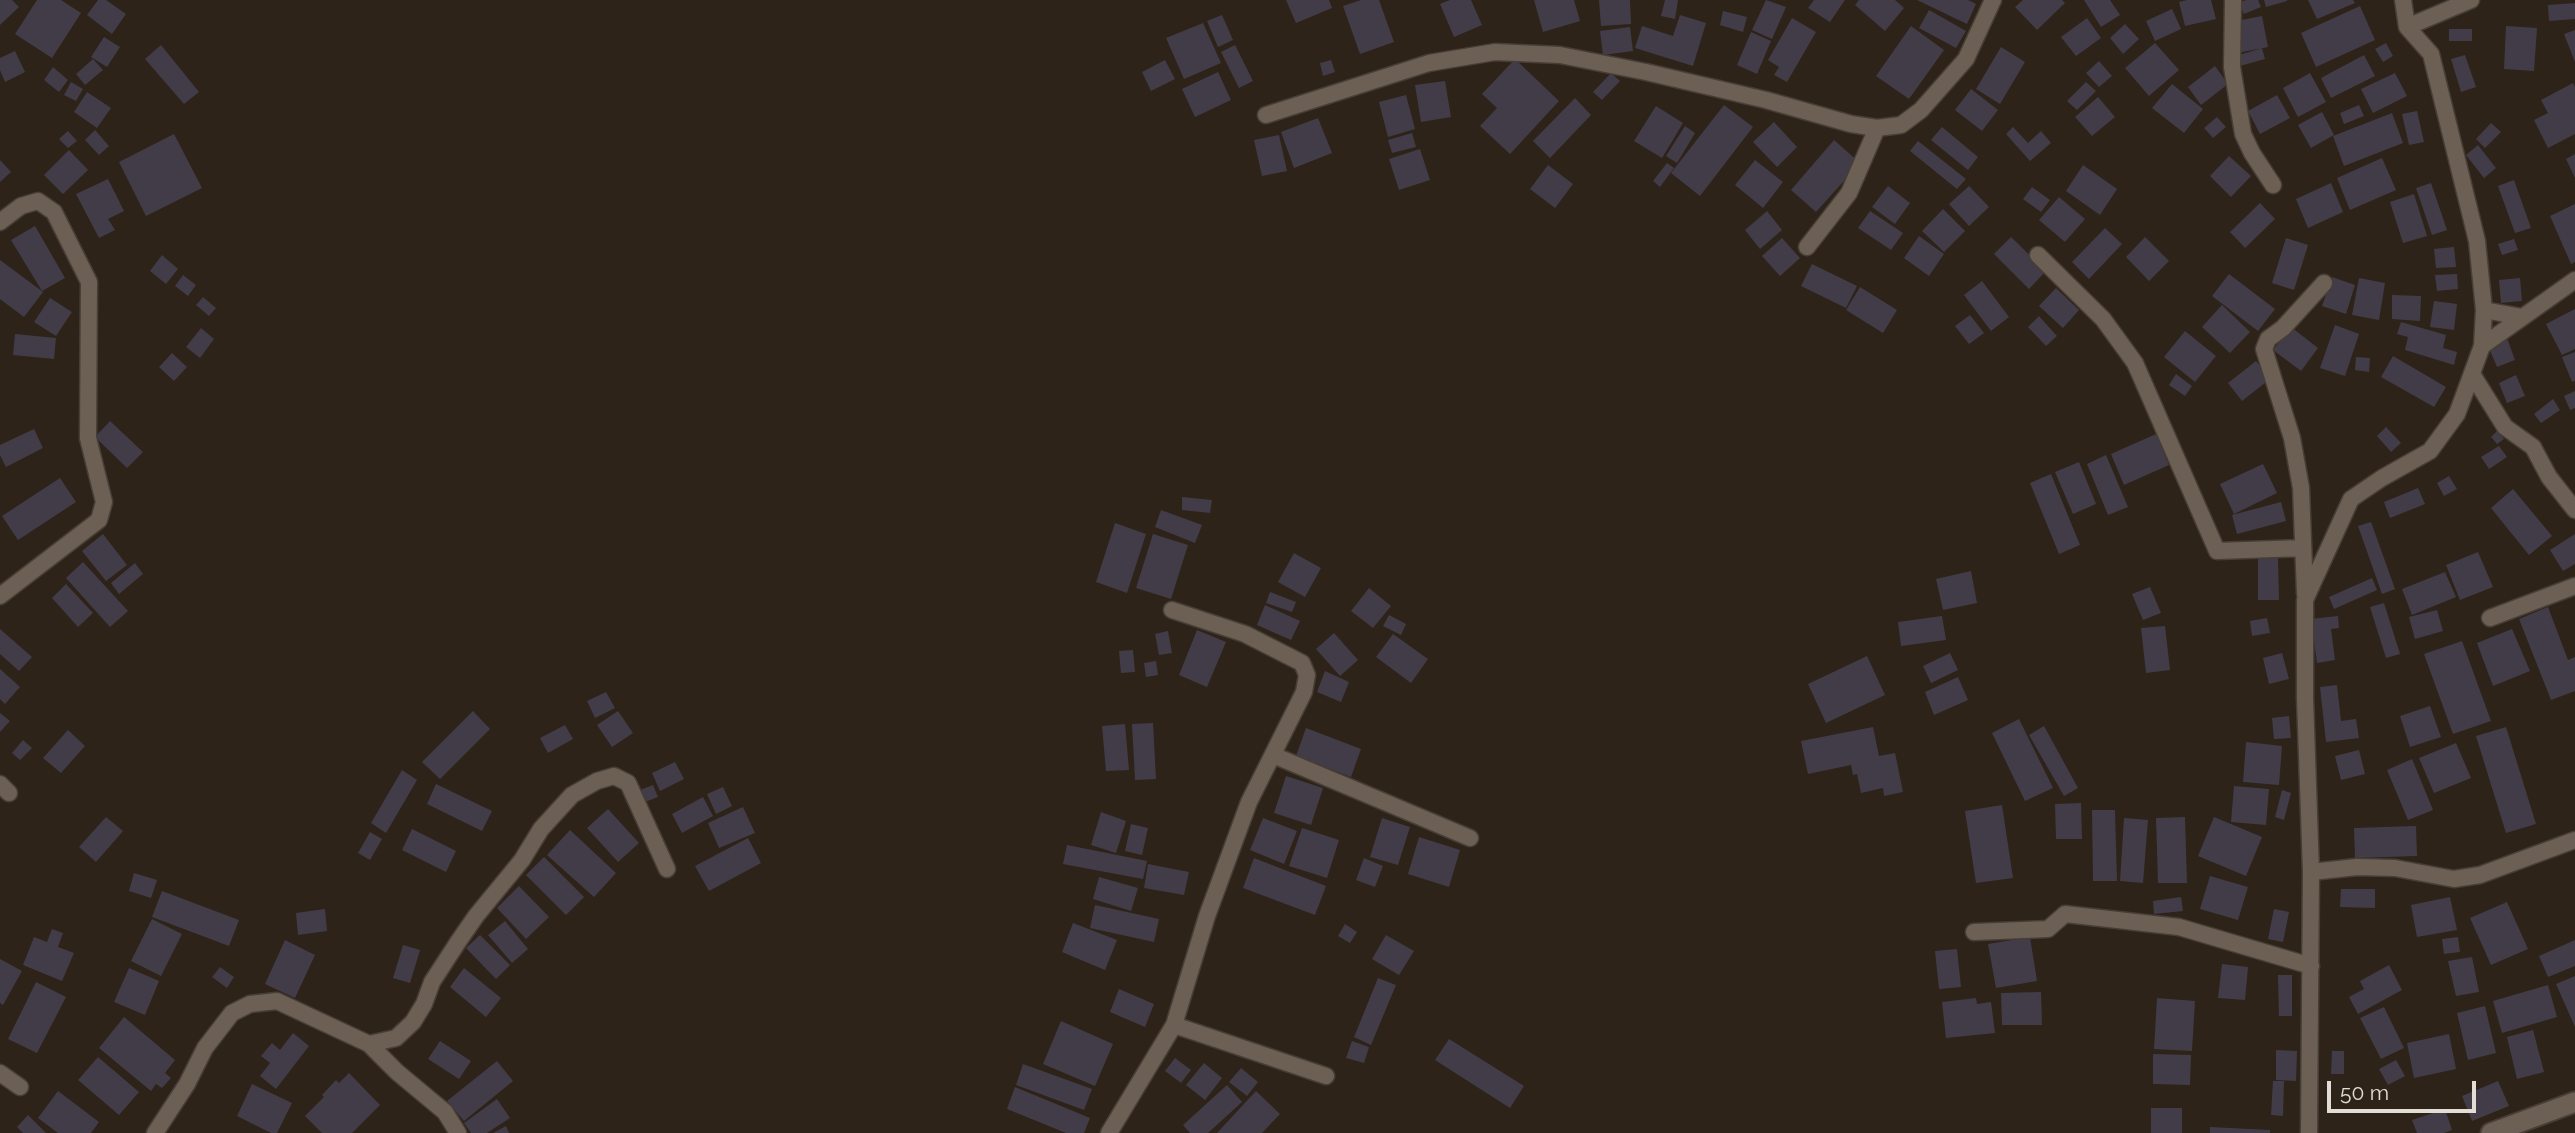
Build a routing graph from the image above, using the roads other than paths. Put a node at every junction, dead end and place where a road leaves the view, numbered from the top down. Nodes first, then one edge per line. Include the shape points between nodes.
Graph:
1 (1993, 0) edge
2 (2233, 0) edge
3 (2403, 0) edge
4 (2471, 0) edge
5 (2407, 27) junction
6 (1266, 114) dead end
7 (1877, 128) junction
8 (2273, 185) dead end
9 (0, 222) edge
10 (1807, 247) dead end
11 (2038, 255) dead end
12 (2575, 280) edge
13 (2324, 283) dead end
14 (2484, 310) junction
15 (2522, 317) junction
16 (2482, 346) junction
17 (2472, 374) junction
18 (2575, 510) edge
19 (2303, 548) junction
20 (2575, 586) edge
21 (0, 596) edge
22 (2305, 600) junction
23 (1172, 610) dead end
24 (2490, 618) dead end
25 (1273, 755) junction
26 (1470, 838) dead end
27 (2575, 840) edge
28 (667, 869) dead end
29 (2311, 872) junction
30 (1974, 932) dead end
31 (2311, 966) junction
32 (1174, 1025) junction
33 (369, 1044) junction
34 (0, 1073) edge
35 (1326, 1076) dead end
36 (20, 1087) dead end
37 (2575, 1102) edge
38 (155, 1133) edge
39 (458, 1133) edge
40 (1109, 1133) edge
41 (2309, 1133) edge
42 (2491, 1133) edge

1 - 7 street via 1966,59 1921,110 1901,125
2 - 8 street via 2232,67 2243,134
3 - 5 street
4 - 5 street
5 - 14 street via 2431,54 2477,241
6 - 7 street via 1429,63 1495,52 1560,55 1646,72
7 - 10 street via 1849,193
9 - 21 street via 21,206 38,201 54,212 89,282 88,439 104,502 99,520
11 - 19 street via 2103,319 2135,363 2217,551
12 - 15 street
13 - 19 street via 2268,339 2264,349 2292,438 2301,488
14 - 15 street
14 - 16 street
15 - 16 street
16 - 17 street
17 - 18 street via 2505,427 2533,447
17 - 22 street via 2457,414 2430,451 2351,499
19 - 22 street
20 - 24 street
22 - 29 street
23 - 25 street via 1245,634 1302,663 1307,676 1304,692
25 - 26 street
25 - 32 street via 1249,802 1207,916
27 - 29 street via 2480,875 2454,879 2395,867
28 - 33 street via 628,783 614,776 572,795 476,916 432,982 413,1022 396,1038
29 - 31 street
30 - 31 street via 2048,929 2065,914 2179,927
31 - 41 street
32 - 35 street
32 - 40 street
33 - 38 street via 277,1001 250,1004 232,1013 205,1048
33 - 39 street via 445,1111
34 - 36 street
37 - 42 street

